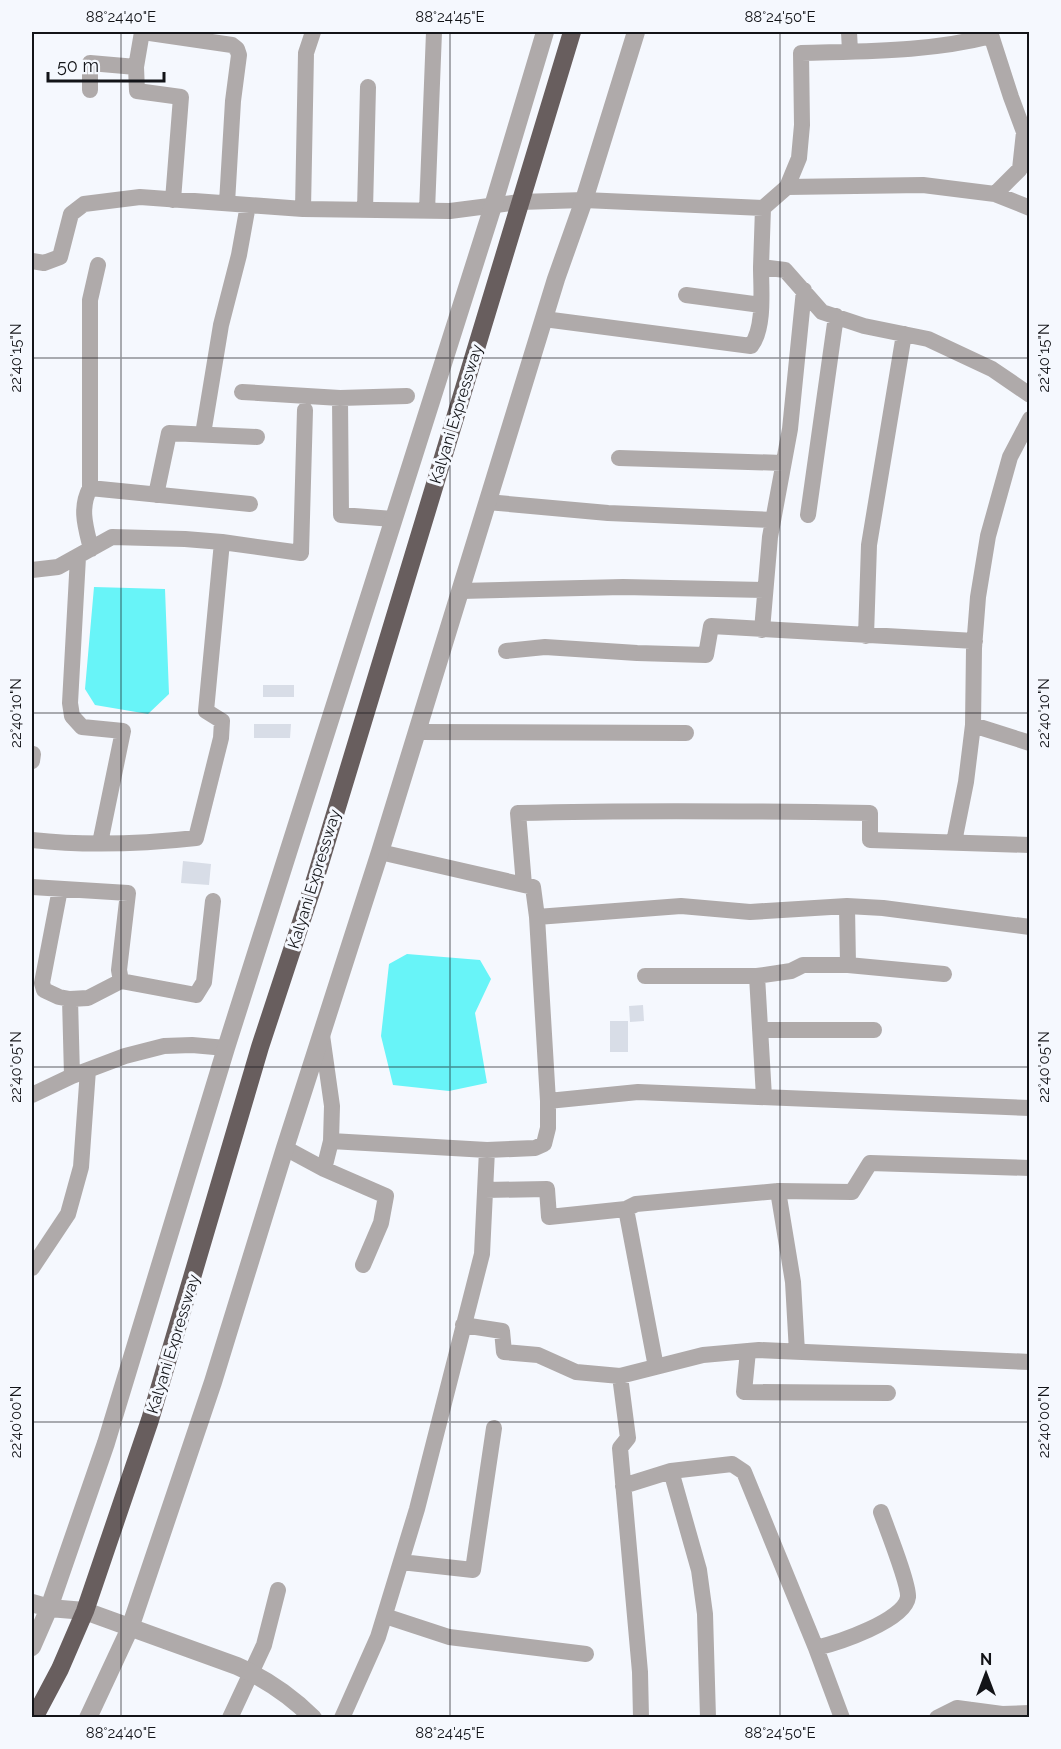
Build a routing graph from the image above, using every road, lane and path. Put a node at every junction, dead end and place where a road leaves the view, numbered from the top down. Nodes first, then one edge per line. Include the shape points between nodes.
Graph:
1 (143, 32) edge
2 (313, 32) edge
3 (435, 32) edge
4 (545, 32) edge
5 (572, 32) edge
6 (636, 32) edge
7 (849, 32) edge
8 (991, 34) edge
9 (850, 51) junction
10 (136, 67) junction
11 (368, 87) dead end
12 (90, 90) dead end
13 (1026, 151) edge
14 (788, 187) junction
15 (995, 194) junction
16 (173, 200) junction
17 (584, 200) junction
18 (520, 202) junction
19 (227, 203) junction
20 (248, 205) junction
21 (493, 206) junction
22 (763, 208) junction
23 (1029, 208) edge
24 (303, 209) junction
25 (365, 210) junction
26 (427, 211) junction
27 (32, 261) edge
28 (98, 265) dead end
29 (761, 267) junction
30 (804, 290) junction
31 (686, 295) dead end
32 (761, 305) junction
33 (836, 316) junction
34 (544, 318) junction
35 (904, 334) junction
36 (242, 392) dead end
37 (1029, 395) edge
38 (407, 396) dead end
39 (340, 398) junction
40 (304, 410) dead end
41 (1029, 418) edge
42 (203, 434) junction
43 (257, 437) dead end
44 (619, 458) dead end
45 (783, 463) junction
46 (90, 488) junction
47 (156, 495) junction
48 (487, 502) junction
49 (250, 504) dead end
50 (808, 515) dead end
51 (393, 519) junction
52 (773, 520) junction
53 (222, 542) junction
54 (84, 553) junction
55 (32, 570) edge
56 (765, 590) junction
57 (461, 591) junction
58 (762, 630) junction
59 (866, 636) junction
60 (975, 641) junction
61 (506, 651) dead end
62 (973, 725) junction
63 (417, 732) junction
64 (686, 733) dead end
65 (1029, 742) edge
66 (32, 840) edge
67 (954, 842) junction
68 (100, 843) junction
69 (1029, 845) edge
70 (380, 852) junction
71 (524, 885) junction
72 (32, 887) edge
73 (60, 889) junction
74 (213, 902) dead end
75 (848, 906) junction
76 (537, 917) junction
77 (1029, 927) edge
78 (848, 965) junction
79 (944, 974) dead end
80 (645, 976) dead end
81 (757, 976) junction
82 (122, 981) junction
83 (70, 999) junction
84 (760, 1030) junction
85 (874, 1030) dead end
86 (322, 1035) junction
87 (226, 1048) junction
88 (88, 1070) junction
89 (72, 1076) junction
90 (32, 1095) edge
91 (764, 1097) junction
92 (548, 1101) junction
93 (1029, 1108) edge
94 (331, 1141) junction
95 (285, 1148) junction
96 (488, 1150) junction
97 (1029, 1168) edge
98 (324, 1169) junction
99 (485, 1190) junction
100 (778, 1191) junction
101 (626, 1209) junction
102 (363, 1265) dead end
103 (32, 1268) edge
104 (463, 1325) junction
105 (748, 1351) junction
106 (797, 1352) junction
107 (1029, 1362) edge
108 (656, 1367) junction
109 (620, 1376) junction
110 (888, 1393) dead end
111 (494, 1428) dead end
112 (671, 1471) junction
113 (623, 1486) junction
114 (881, 1512) dead end
115 (401, 1562) junction
116 (278, 1590) dead end
117 (40, 1606) edge
118 (85, 1611) junction
119 (384, 1616) junction
120 (130, 1628) junction
121 (32, 1647) edge
122 (816, 1648) junction
123 (586, 1654) dead end
124 (251, 1673) junction
125 (1029, 1713) edge
126 (34, 1718) edge
127 (88, 1718) edge
128 (231, 1718) edge
129 (314, 1718) edge
130 (342, 1718) edge
131 (641, 1718) edge
132 (708, 1718) edge
133 (842, 1718) edge
134 (937, 1718) edge

1 - 10 street
1 - 19 street via 232,45 237,49
2 - 24 street via 306,53
3 - 26 street
4 - 21 street
5 - 18 highway, Kalyani Expressway
6 - 17 street
7 - 9 street
8 - 9 street via 962,43
8 - 13 street via 1024,132
9 - 14 street via 801,53 799,158
10 - 12 street via 90,63
10 - 16 street via 137,91 180,98
11 - 25 street
13 - 15 street via 1020,169
14 - 15 street via 923,185
14 - 22 street
15 - 23 street
16 - 19 street
16 - 27 street via 140,197 84,204 71,214 60,257 44,263
17 - 18 street
17 - 22 street
17 - 34 street
18 - 21 street
18 - 118 highway, Kalyani Expressway via 315,879 260,1047 150,1420
19 - 20 street
20 - 24 street
20 - 42 street via 221,325
21 - 26 street
21 - 51 street
22 - 29 street
24 - 25 street
25 - 26 street
28 - 46 street via 90,300
29 - 30 street via 785,270
29 - 32 street
30 - 33 street via 822,312
30 - 45 street
31 - 32 street
32 - 34 street via 757,339 751,346
33 - 35 street
33 - 50 street
34 - 48 street
35 - 37 street via 928,339 992,369
35 - 59 street via 869,545
36 - 39 street
38 - 39 street
39 - 51 street via 341,515
40 - 53 street via 301,553
41 - 60 street via 1010,457 988,536
42 - 43 street
42 - 47 street via 169,433
44 - 45 street
45 - 52 street
46 - 47 street
46 - 54 street via 84,498
47 - 49 street
48 - 52 street via 629,514
48 - 57 street
51 - 87 street
52 - 56 street
53 - 54 street via 112,537
53 - 68 street via 206,711 222,721 221,738 196,838
54 - 55 street via 58,567
54 - 68 street via 70,693 72,716 82,727 123,731
56 - 57 street via 623,587
56 - 58 street
57 - 63 street
58 - 59 street
58 - 61 street via 711,626 706,655 545,647
59 - 60 street
60 - 62 street
62 - 65 street
62 - 67 street
63 - 64 street
63 - 70 street
66 - 68 street
67 - 69 street
67 - 71 street via 870,840 870,813 518,813
70 - 71 street
70 - 86 street
71 - 76 street via 533,887
72 - 73 street
73 - 82 street via 128,892 119,970
73 - 83 street via 42,982 44,990
74 - 82 street via 204,982 196,995
75 - 76 street via 750,912 681,906
75 - 77 street
75 - 78 street
76 - 92 street
78 - 79 street
78 - 81 street via 803,965
80 - 81 street
81 - 84 street
82 - 83 street via 88,998
83 - 89 street
84 - 85 street
84 - 91 street
86 - 94 street via 332,1106
86 - 95 street
87 - 88 street via 164,1046
87 - 117 street via 106,1443
88 - 89 street
88 - 103 street via 81,1167 68,1214
89 - 90 street
91 - 92 street via 638,1092
91 - 93 street
92 - 96 street via 544,1144 535,1148
94 - 96 street
94 - 98 street
95 - 98 street
95 - 120 street via 213,1382
96 - 99 street
97 - 100 street via 870,1163 852,1192
98 - 102 street via 386,1196 381,1223
99 - 101 street via 547,1189 549,1217
99 - 104 street via 482,1254
100 - 101 street via 636,1204
100 - 106 street via 793,1282
101 - 108 street
104 - 109 street via 502,1331 504,1352 538,1355 576,1371
104 - 115 street
105 - 106 street
105 - 108 street via 703,1355
105 - 110 street via 744,1392
106 - 107 street
108 - 109 street
109 - 113 street via 628,1438 620,1448
111 - 115 street via 473,1570
112 - 113 street
112 - 122 street via 732,1464 744,1472
112 - 132 street via 699,1570 705,1614
113 - 131 street
114 - 122 street via 906,1583 905,1605 892,1617 834,1644
115 - 119 street
116 - 124 street via 264,1645
117 - 118 street
117 - 121 street
118 - 120 street
118 - 126 highway, Kalyani Expressway
119 - 123 street via 449,1637
119 - 130 street
120 - 124 street
120 - 127 street
122 - 133 street
124 - 128 street
124 - 129 street
125 - 134 street via 957,1708

